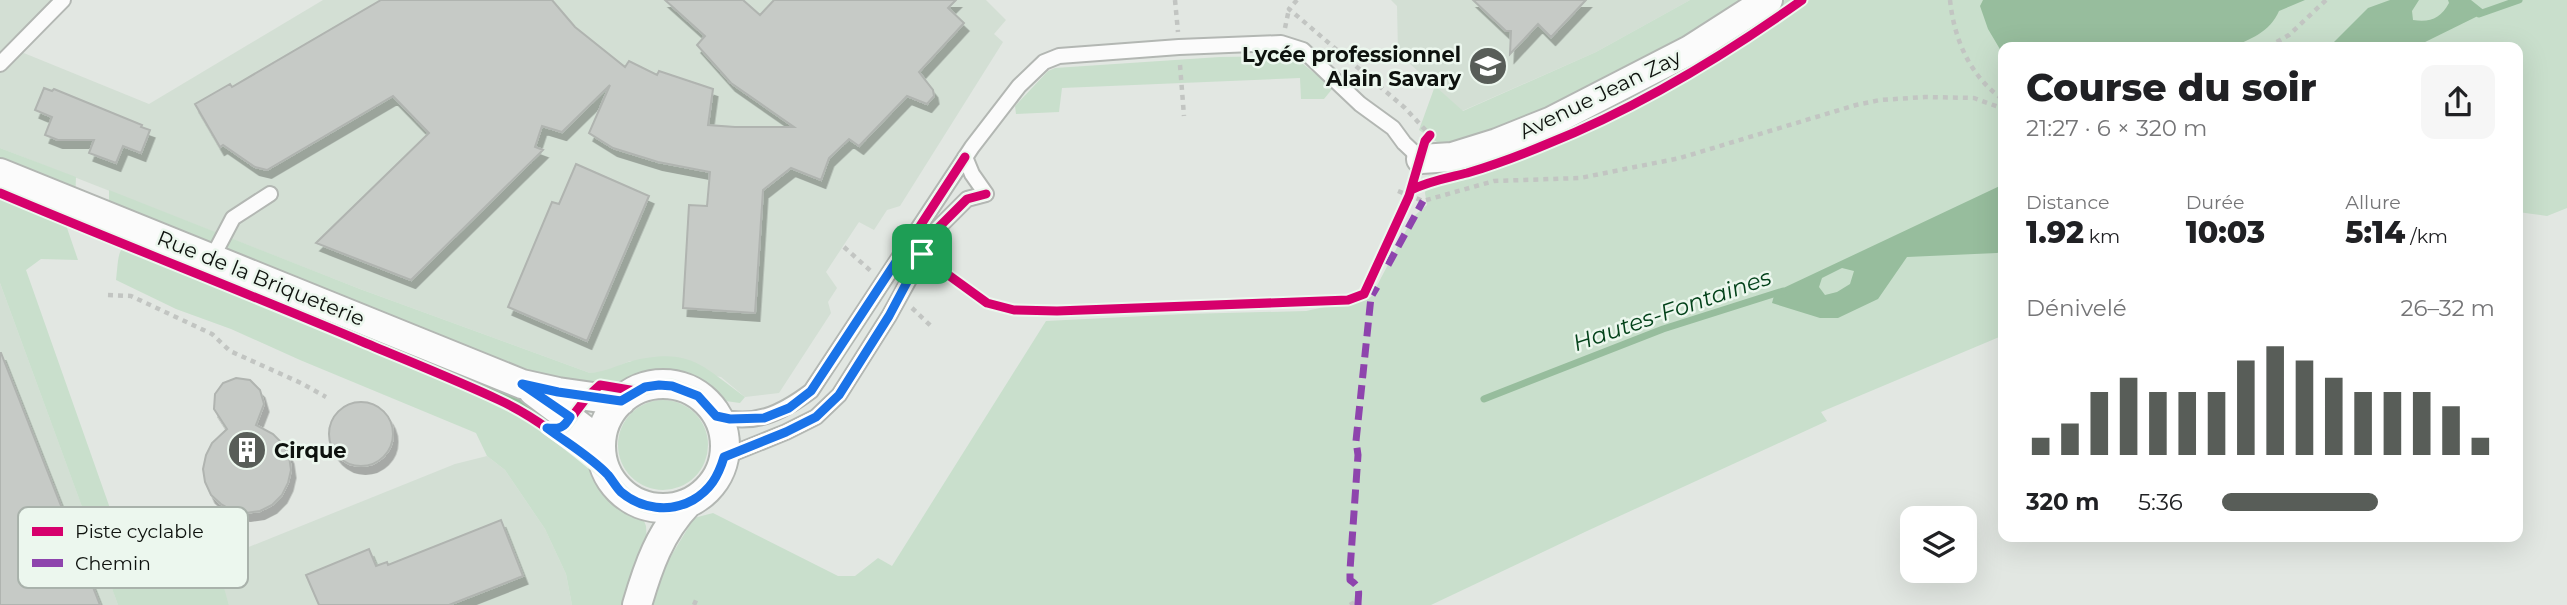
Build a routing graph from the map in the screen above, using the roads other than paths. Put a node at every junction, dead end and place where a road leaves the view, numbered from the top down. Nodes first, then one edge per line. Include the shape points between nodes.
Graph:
1 (63, 0) edge
2 (1768, 0) edge
3 (0, 64) edge
4 (965, 157) junction
5 (0, 173) edge
6 (1419, 173) joint
7 (270, 194) dead end
8 (212, 258) junction
9 (522, 384) junction
10 (621, 401) junction
11 (716, 416) junction
12 (601, 451) junction
13 (724, 457) junction
14 (637, 503) junction
15 (688, 503) junction
16 (648, 564) junction
17 (636, 605) edge

1 - 3 lane
2 - 6 street, Avenue Jean Zay via 1690,51 1552,121
4 - 6 lane via 1019,86 1044,62 1059,56 1282,43 1303,50 1393,128
4 - 11 lane via 811,391 789,408 764,418
4 - 13 lane via 986,194 967,199 937,229 839,395 816,417
5 - 8 street, Rue de la Briqueterie
7 - 8 lane via 233,218
8 - 9 street, Rue de la Briqueterie
9 - 10 street, Rue de la Briqueterie
9 - 12 street, Rue de la Briqueterie via 570,417
10 - 11 street via 645,387 672,386 698,396
10 - 12 street via 605,423
11 - 13 street via 725,443
12 - 14 street via 614,485
13 - 15 street via 709,489
14 - 15 street via 663,508
14 - 16 street via 646,526
15 - 16 street via 675,516
16 - 17 street

